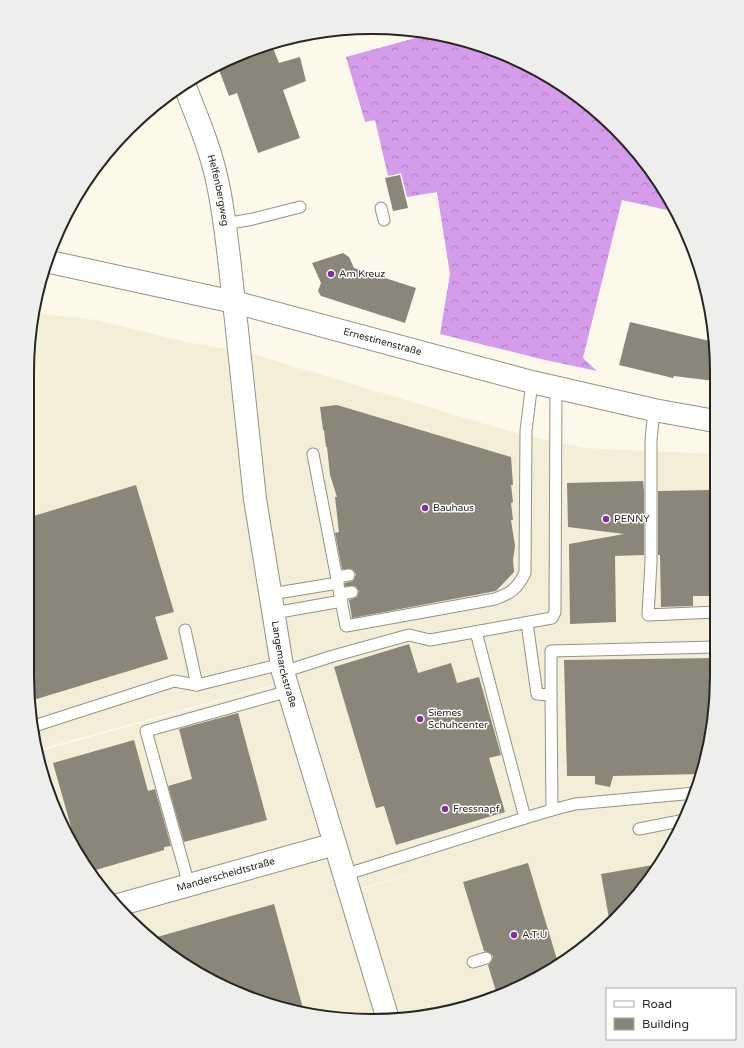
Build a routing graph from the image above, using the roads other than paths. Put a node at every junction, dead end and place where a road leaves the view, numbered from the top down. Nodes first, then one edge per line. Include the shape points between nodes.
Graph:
1 (186, 90) edge
2 (300, 207) dead end
3 (381, 208) dead end
4 (384, 220) dead end
5 (225, 224) junction
6 (52, 262) edge
7 (234, 302) junction
8 (532, 382) junction
9 (556, 387) junction
10 (654, 410) junction
11 (710, 420) edge
12 (313, 454) dead end
13 (349, 575) dead end
14 (340, 589) junction
15 (352, 592) dead end
16 (272, 604) junction
17 (710, 612) edge
18 (527, 623) junction
19 (185, 630) dead end
20 (476, 632) junction
21 (710, 647) edge
22 (285, 676) junction
23 (197, 685) junction
24 (551, 696) junction
25 (38, 725) edge
26 (689, 794) edge
27 (552, 810) junction
28 (525, 818) junction
29 (677, 822) edge
30 (639, 829) dead end
31 (335, 844) junction
32 (344, 875) junction
33 (189, 885) junction
34 (122, 904) edge
35 (486, 958) dead end
36 (473, 962) dead end
37 (386, 1013) edge

1 - 5 street, Helfenbergweg via 217,179
2 - 5 lane
3 - 4 lane
5 - 7 street, Helfenbergweg
6 - 7 street, Ernestinenstraße
7 - 8 street, Ernestinenstraße
7 - 16 street, Langemarckstraße via 255,499
8 - 9 street, Ernestinenstraße
8 - 14 lane via 526,431 525,574 520,584 510,593 495,599 346,626
9 - 10 street, Ernestinenstraße
9 - 18 lane via 555,612 552,618
10 - 11 street, Ernestinenstraße
10 - 17 lane via 651,440 651,562 648,615
12 - 14 lane
13 - 14 lane
14 - 15 lane
14 - 16 lane
14 - 16 lane
16 - 22 street, Langemarckstraße
18 - 20 lane
18 - 24 lane via 537,694
19 - 23 lane
20 - 22 lane via 430,640 409,635 333,656
20 - 28 lane
21 - 24 lane via 551,651
22 - 23 lane
22 - 31 street, Langemarckstraße
22 - 33 lane via 146,731
23 - 25 lane via 174,681
24 - 27 lane
26 - 27 lane via 574,804
27 - 28 lane
28 - 32 lane
29 - 30 lane
31 - 32 street, Langemarckstraße
31 - 33 street, Manderscheidtstraße
32 - 37 street, Langemarckstraße
33 - 34 street, Manderscheidtstraße
35 - 36 lane

